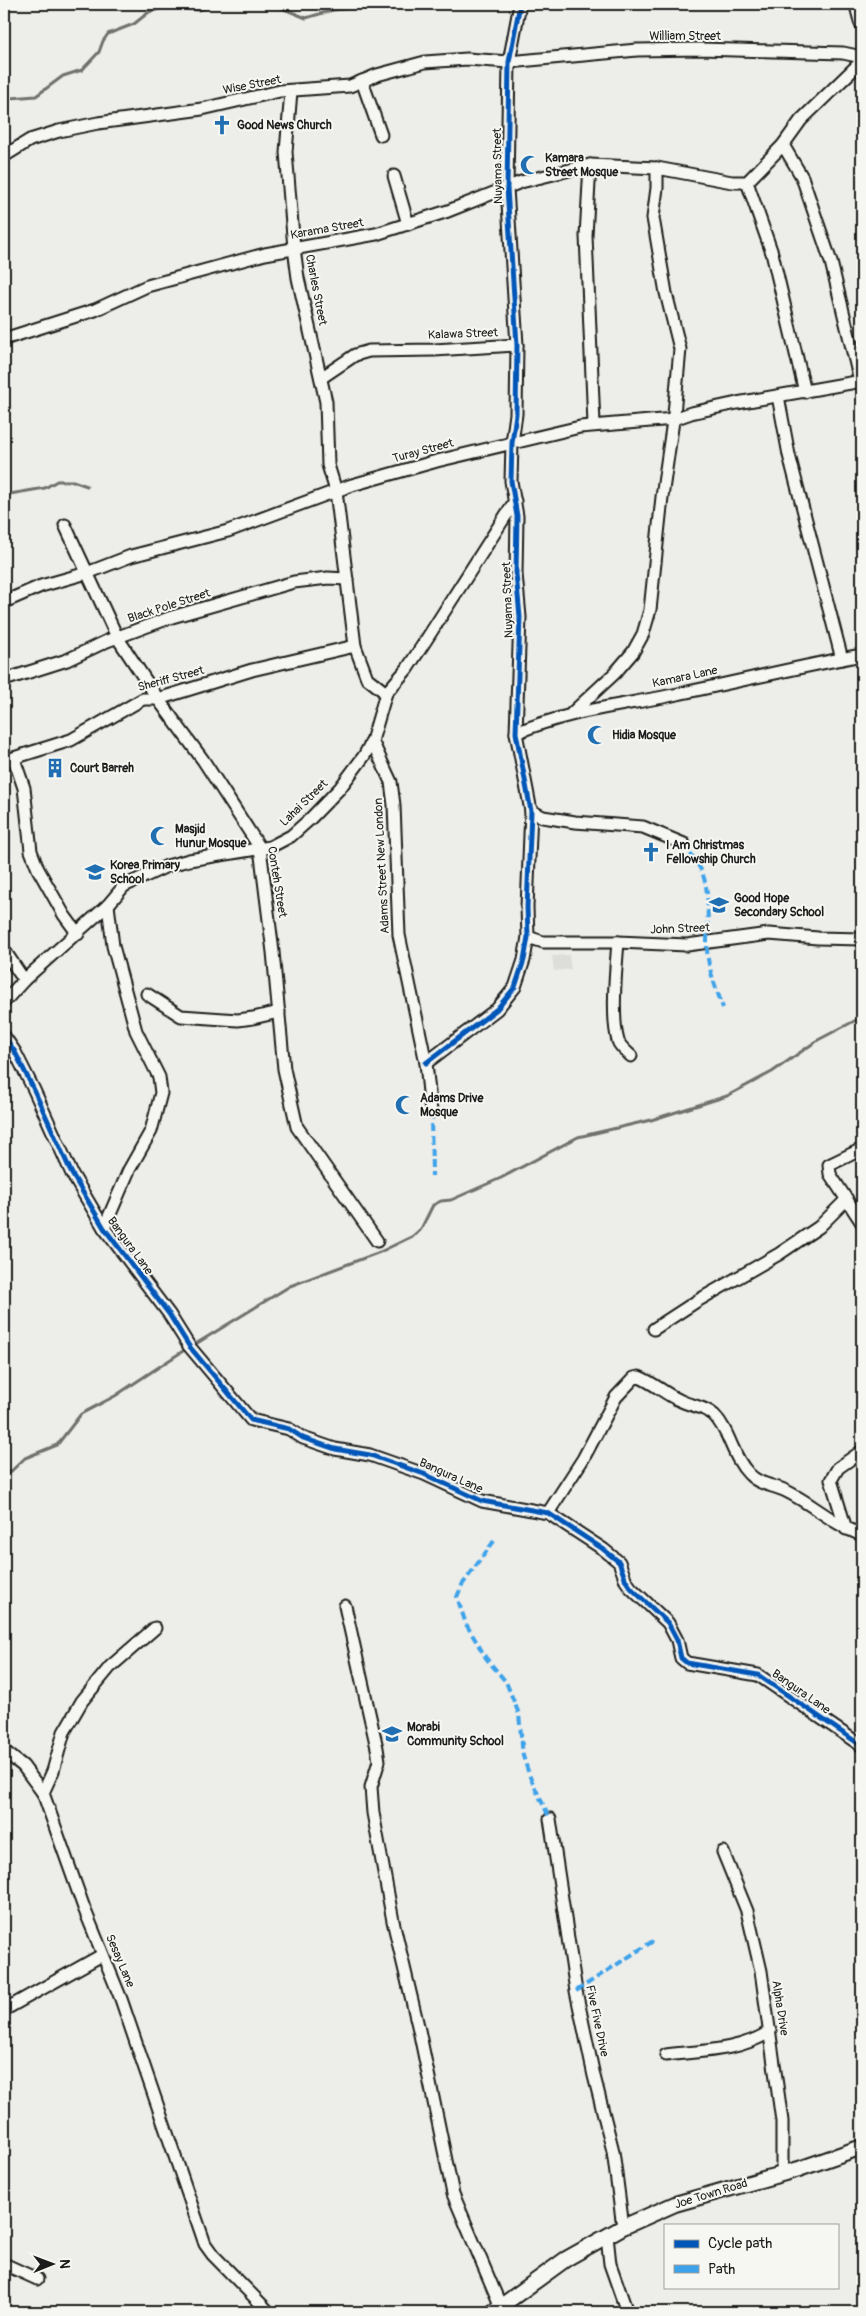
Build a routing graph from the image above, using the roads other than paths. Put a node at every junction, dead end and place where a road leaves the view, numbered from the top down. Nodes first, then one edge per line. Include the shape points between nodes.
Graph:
1 (520, 4) edge
2 (857, 4) edge
3 (862, 23) edge
4 (862, 57) edge
5 (862, 61) edge
6 (509, 62) junction
7 (362, 81) junction
8 (291, 91) junction
9 (381, 135) dead end
10 (783, 145) junction
11 (4, 156) edge
12 (590, 165) junction
13 (657, 168) junction
14 (394, 176) dead end
15 (747, 182) junction
16 (507, 188) junction
17 (408, 224) junction
18 (294, 248) junction
19 (4, 339) edge
20 (517, 345) junction
21 (321, 378) junction
22 (861, 381) edge
23 (805, 392) junction
24 (778, 396) junction
25 (674, 419) junction
26 (594, 424) junction
27 (512, 443) junction
28 (336, 491) junction
29 (515, 501) junction
30 (65, 525) dead end
31 (87, 573) junction
32 (347, 579) junction
33 (4, 602) edge
34 (117, 638) junction
35 (355, 646) junction
36 (862, 655) edge
37 (842, 659) junction
38 (4, 680) edge
39 (386, 693) junction
40 (158, 699) junction
41 (572, 713) junction
42 (516, 732) junction
43 (372, 741) junction
44 (9, 760) edge
45 (531, 811) junction
46 (684, 844) dead end
47 (260, 848) junction
48 (108, 905) junction
49 (78, 934) junction
50 (528, 937) junction
51 (862, 939) edge
52 (618, 942) junction
53 (4, 950) edge
54 (24, 980) junction
55 (147, 994) dead end
56 (4, 1002) edge
57 (279, 1012) junction
58 (4, 1036) edge
59 (630, 1056) dead end
60 (426, 1063) junction
61 (431, 1112) dead end
62 (862, 1148) edge
63 (848, 1199) junction
64 (862, 1222) edge
65 (104, 1228) junction
66 (377, 1241) dead end
67 (654, 1329) dead end
68 (862, 1451) edge
69 (548, 1513) junction
70 (846, 1529) junction
71 (862, 1535) edge
72 (344, 1606) dead end
73 (155, 1628) dead end
74 (862, 1746) edge
75 (4, 1751) edge
76 (43, 1793) junction
77 (550, 1819) dead end
78 (723, 1852) dead end
79 (102, 1955) junction
80 (4, 2010) edge
81 (770, 2031) junction
82 (666, 2055) dead end
83 (862, 2147) edge
84 (782, 2173) junction
85 (624, 2227) junction
86 (608, 2236) junction
87 (4, 2264) edge
88 (37, 2279) dead end
89 (497, 2310) edge
90 (269, 2312) edge
91 (628, 2312) edge

1 - 6 street, Nuyama Street
2 - 3 street
4 - 6 street, William Street via 843,53 700,49 637,50
5 - 10 street via 801,120
6 - 7 street, Wise Street via 466,59 425,62
6 - 16 street, Nuyama Street
7 - 8 street, Wise Street via 350,86
7 - 9 street
8 - 11 street, Wise Street via 186,112 59,131 30,140
8 - 18 street, Charles Street via 286,152
10 - 15 street
10 - 22 street via 802,177 831,262
12 - 13 street, Karama Street
12 - 16 street, Karama Street
12 - 26 street via 586,236
13 - 15 street, Karama Street
13 - 25 street via 653,218 680,349
14 - 17 street
15 - 23 street via 772,253
16 - 17 street, Karama Street
16 - 20 street, Nuyama Street
17 - 18 street, Karama Street via 376,234
18 - 19 street, Karama Street via 147,286 95,310
18 - 21 street, Charles Street
20 - 21 street, Kalawa Street via 362,352
20 - 27 street, Nuyama Street via 516,414
21 - 28 street, Charles Street via 326,402 328,465
22 - 23 street, Turay Street
23 - 24 street, Turay Street
24 - 25 street, Turay Street via 691,412
24 - 37 street via 789,455
25 - 26 street, Turay Street
25 - 41 street via 650,610 643,634 615,673
26 - 27 street, Turay Street
27 - 28 street, Turay Street via 396,472
27 - 29 street, Nuyama Street via 511,480
28 - 31 street, Turay Street via 228,531 152,550
28 - 32 street, Charles Street
29 - 39 street, Lahai Street via 412,662
29 - 42 street, Nuyama Street via 520,617
30 - 31 street, Conteh Street
31 - 33 street, Turay Street via 41,586
31 - 34 street, Conteh Street
32 - 34 street, Black Pole Street via 294,582 172,617
32 - 35 street, Charles Street
34 - 38 street, Black Pole Street via 67,660
34 - 40 street, Conteh Street
35 - 39 street, Charles Street via 367,678
35 - 40 street, Sheriff Street via 252,670
36 - 37 street, Kamara Lane
37 - 41 street, Kamara Lane
39 - 43 street, Lahai Street
40 - 44 street, Sheriff Street via 144,699 71,740
40 - 47 street, Conteh Street via 203,760
41 - 42 street, Kamara Lane
42 - 45 street, Nuyama Street
43 - 47 street, Lahai Street via 340,788 310,819 291,836 270,847
43 - 60 street, Adams Street New London via 391,782 399,934
44 - 49 street via 24,788 31,851 64,915
45 - 46 street via 543,817 575,822 643,827
45 - 50 street, Nuyama Street
47 - 48 street, Lahai Street via 167,866 124,886
47 - 57 street, Conteh Street
48 - 49 street, Lahai Street
48 - 65 street via 113,946 136,1031 159,1078 161,1093 151,1130 129,1170
49 - 54 street, Lahai Street
50 - 52 street, John Street via 543,942
50 - 60 street, Nuyama Street via 515,987 497,1009
51 - 52 street, John Street via 770,934 687,945
52 - 59 street via 618,1043
53 - 54 street
54 - 56 street, Lahai Street
55 - 57 street via 181,1016 238,1020
57 - 66 street, Conteh Street via 284,1069 297,1127
58 - 65 street, Bangura Lane via 16,1052 72,1174
60 - 61 street, Adams Street New London
62 - 63 street via 829,1165 830,1174
63 - 64 street
63 - 67 street via 803,1238
65 - 69 street, Bangura Lane via 189,1346 251,1420 289,1429 303,1438 335,1449 370,1455 482,1501
68 - 70 street via 838,1468 831,1480
69 - 70 street via 583,1459 616,1397 634,1378 640,1377 679,1400 714,1415 722,1425 737,1460 749,1474 785,1490
69 - 74 street, Bangura Lane via 619,1562 631,1588 668,1623 677,1640 681,1658 687,1663 758,1675
70 - 71 street
72 - 89 street via 377,1748 379,1761 371,1787 393,1921 453,2194
73 - 76 street via 110,1667 82,1701 64,1732
75 - 76 street, Sesay Lane via 23,1766
76 - 79 street, Sesay Lane
77 - 85 street, Five Five Drive via 576,1991 613,2151
78 - 81 street, Alpha Drive via 747,1911
79 - 80 street
79 - 90 street, Sesay Lane via 121,1999 205,2244
81 - 82 street via 761,2038 724,2048
81 - 84 street, Alpha Drive via 782,2121
83 - 84 street, Joe Town Road
84 - 85 street, Joe Town Road via 675,2204
85 - 86 street, Joe Town Road
86 - 89 street, Joe Town Road via 566,2259
86 - 91 street via 610,2264
87 - 88 street

